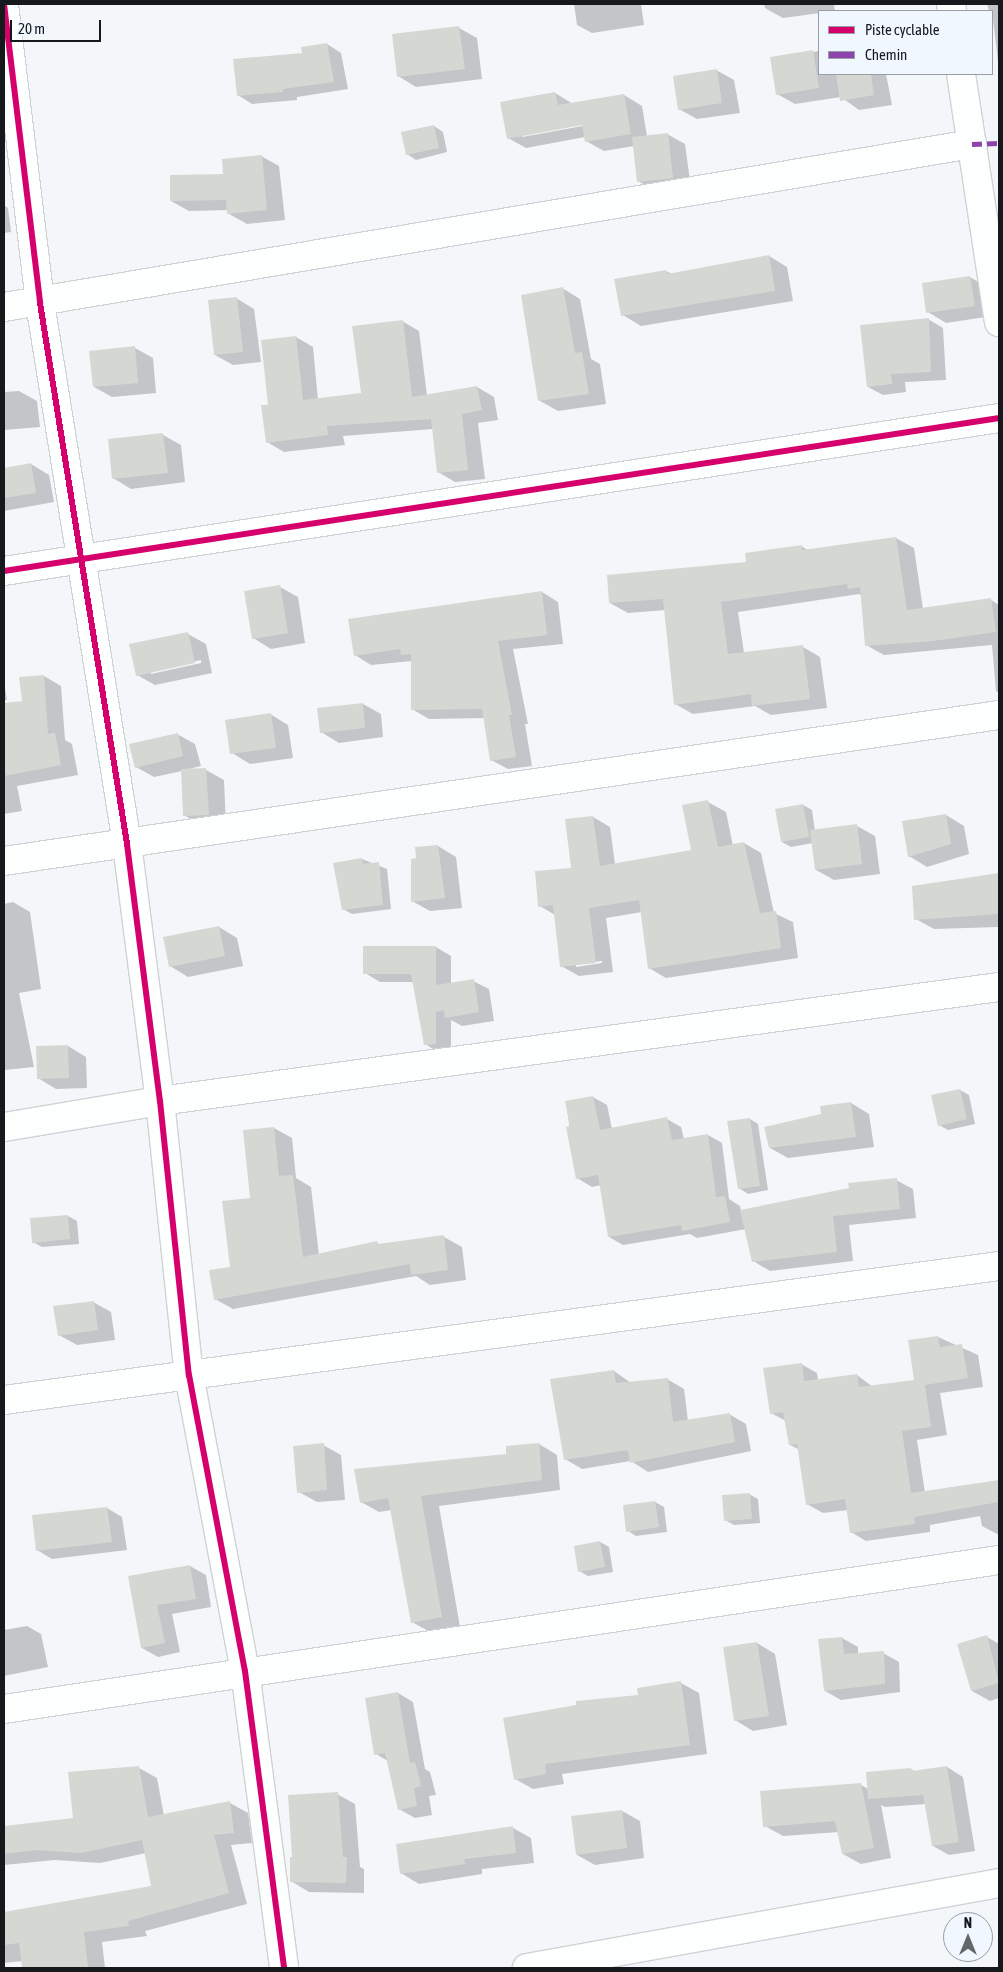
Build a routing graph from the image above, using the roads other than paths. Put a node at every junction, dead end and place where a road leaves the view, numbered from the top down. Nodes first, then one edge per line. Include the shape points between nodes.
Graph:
1 (4, 4) edge
2 (961, 75) edge
3 (972, 144) junction
4 (40, 303) junction
5 (4, 307) edge
6 (999, 322) edge
7 (999, 418) edge
8 (81, 560) junction
9 (4, 571) edge
10 (999, 715) edge
11 (127, 844) junction
12 (4, 861) edge
13 (999, 987) edge
14 (160, 1100) junction
15 (4, 1127) edge
16 (999, 1266) edge
17 (189, 1375) junction
18 (4, 1400) edge
19 (999, 1560) edge
20 (245, 1672) junction
21 (4, 1709) edge
22 (999, 1883) edge
23 (284, 1968) edge
24 (527, 1968) edge

1 - 4 street
2 - 3 street
3 - 4 street
3 - 6 street
4 - 5 street
4 - 8 street
7 - 8 street
8 - 9 street
8 - 11 street
10 - 11 street
11 - 12 street
11 - 14 street
13 - 14 street
14 - 15 street
14 - 17 street
16 - 17 street
17 - 18 street
17 - 20 street
19 - 20 street
20 - 21 street
20 - 23 street
22 - 24 street

